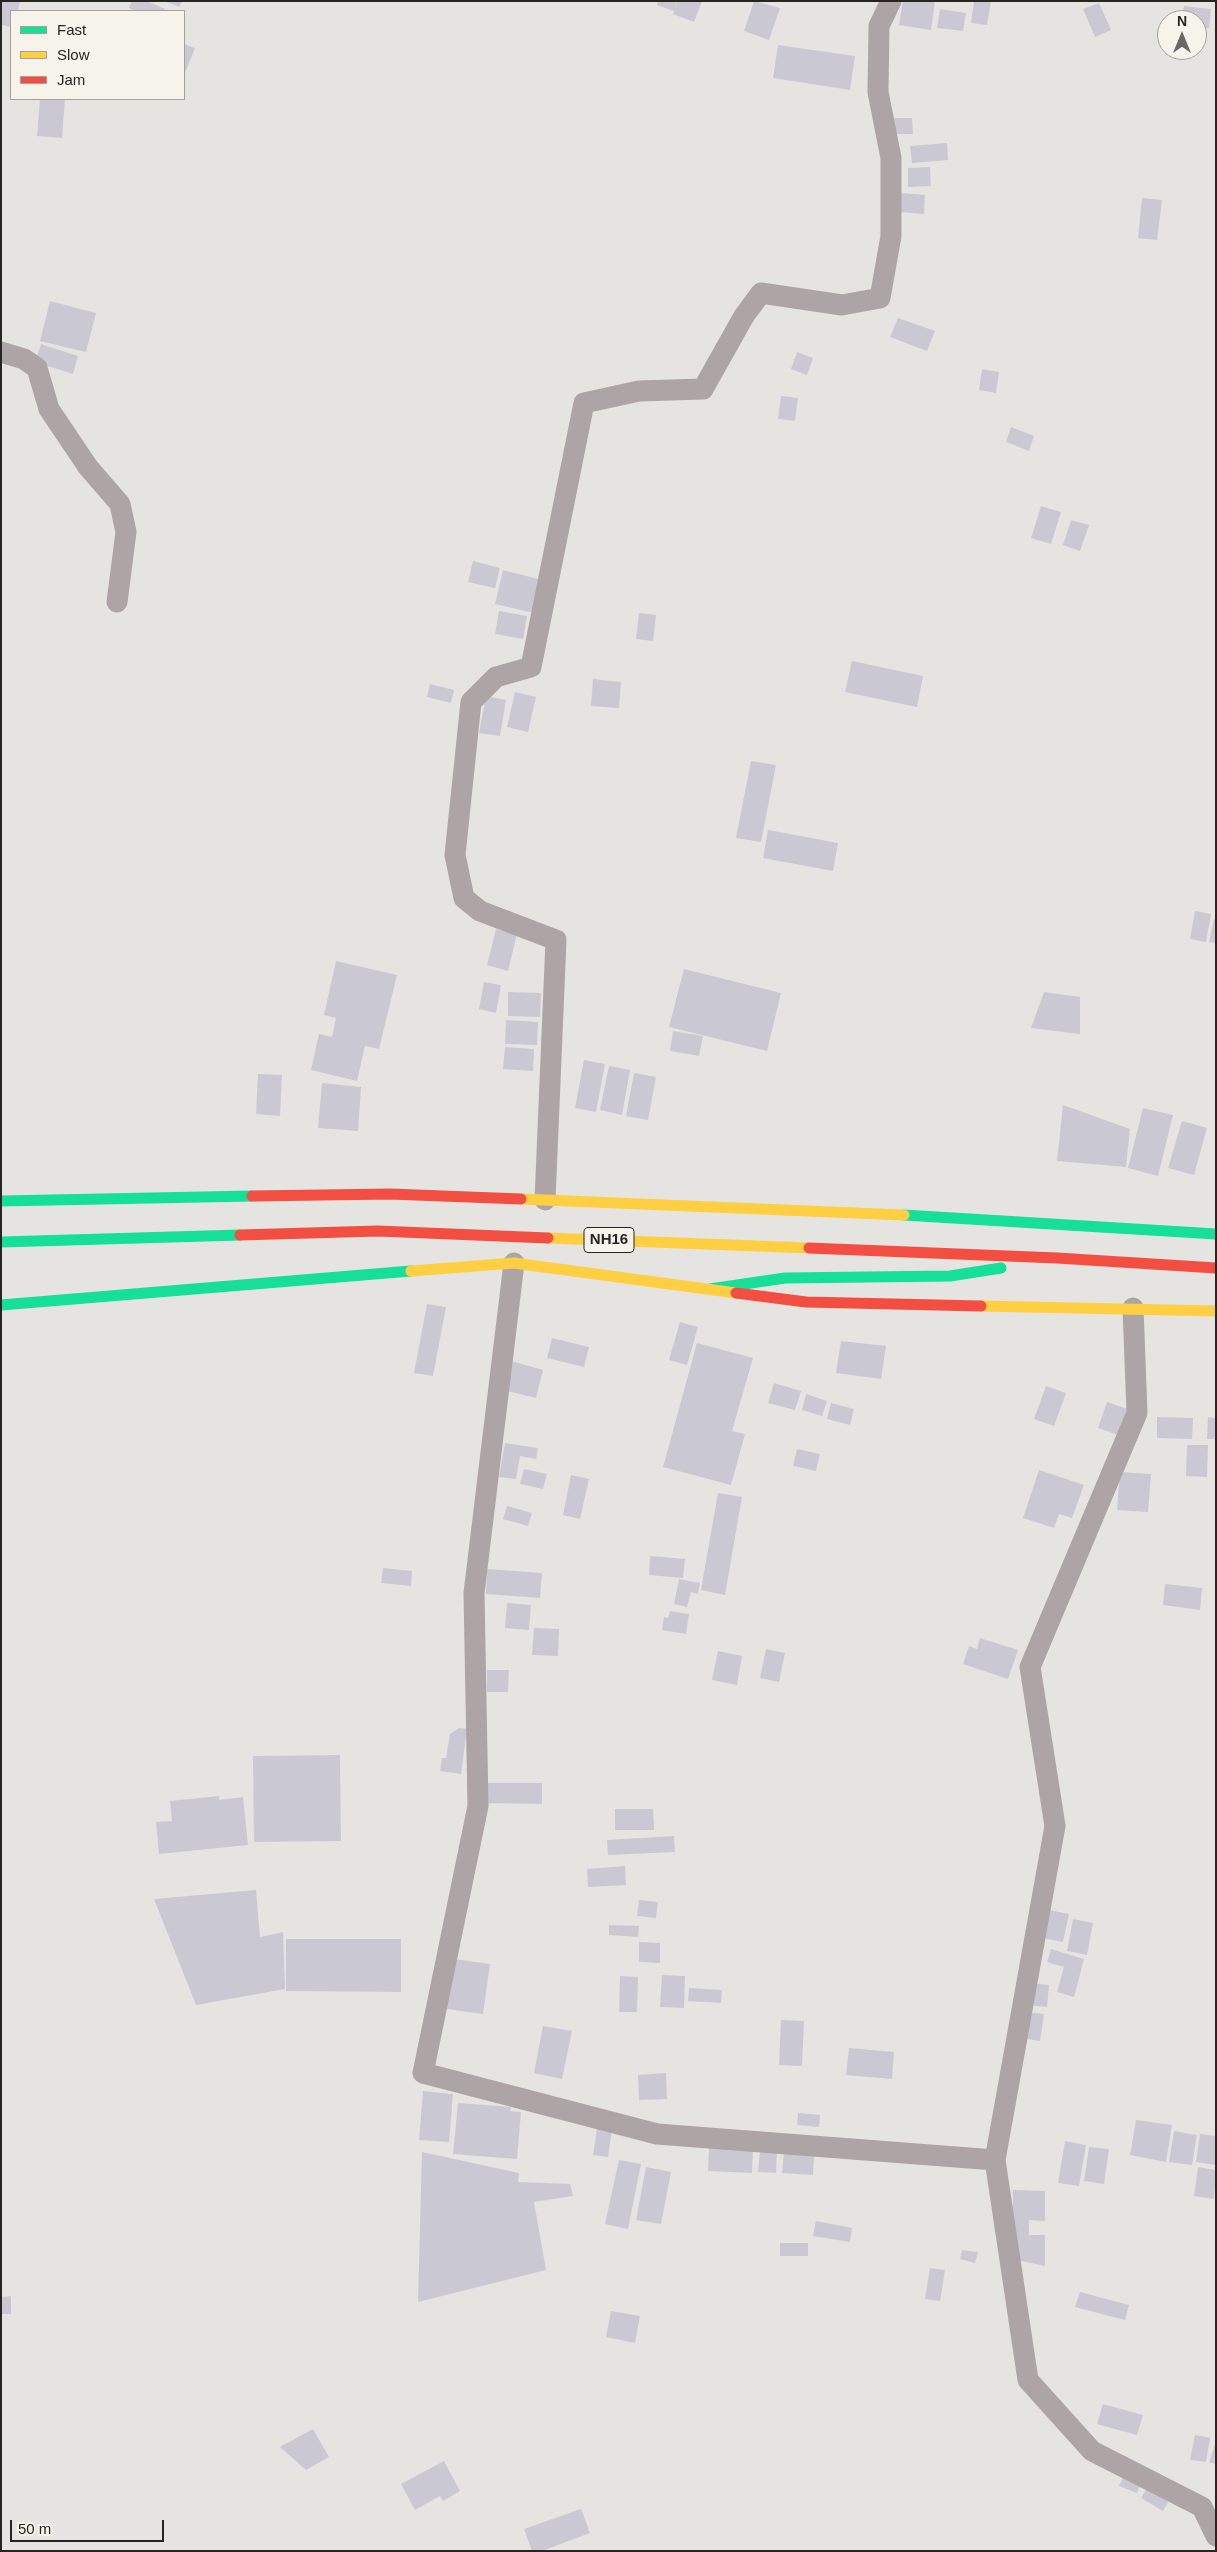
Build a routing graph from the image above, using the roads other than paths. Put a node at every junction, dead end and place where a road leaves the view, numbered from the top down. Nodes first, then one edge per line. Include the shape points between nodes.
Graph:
1 (891, 1) edge
2 (1, 352) edge
3 (117, 602) dead end
4 (545, 1200) junction
5 (1, 1201) edge
6 (1216, 1234) edge
7 (1, 1242) edge
8 (1057, 1258) junction
9 (514, 1263) junction
10 (1216, 1268) edge
11 (710, 1289) junction
12 (1, 1305) edge
13 (1133, 1308) junction
14 (1216, 1311) edge
15 (995, 2160) junction
16 (1216, 2536) edge

1 - 4 street via 879,26 878,92 891,158 891,236 880,298 842,305 762,293 744,316 703,389 639,391 584,403 531,667 496,677 471,702 455,855 464,898 480,911 556,940
2 - 3 street via 24,359 37,368 49,409 88,467 120,504 126,532
4 - 5 main road, NH16 via 390,1194
4 - 6 main road, NH16 via 909,1215
7 - 8 main road, NH16 via 378,1231
8 - 10 main road, NH16
8 - 11 main road via 950,1276 785,1278
9 - 11 main road
9 - 12 main road
9 - 15 street via 474,1593 478,1806 423,2073 657,2134
11 - 13 main road via 806,1302
13 - 14 main road
13 - 15 street via 1137,1414 1030,1667 1055,1826
15 - 16 street via 1028,2380 1092,2451 1202,2507

